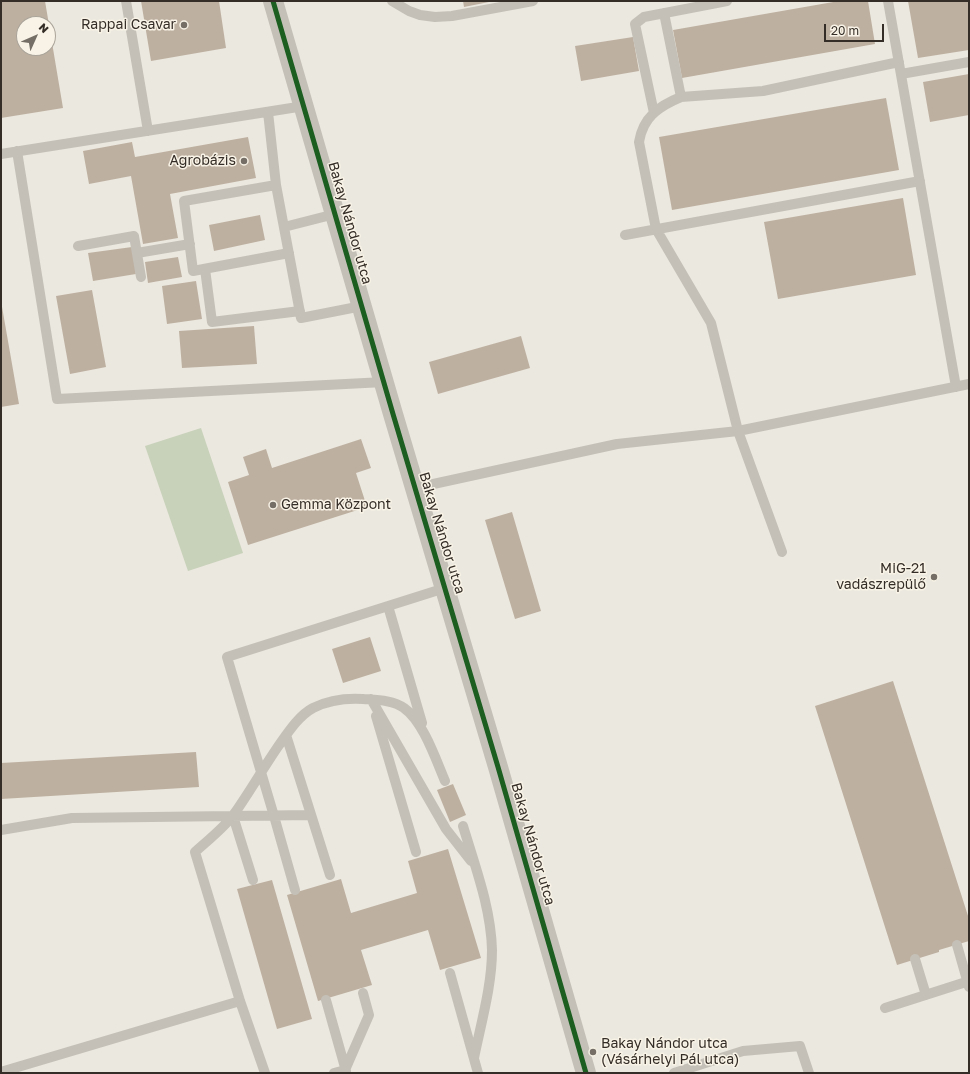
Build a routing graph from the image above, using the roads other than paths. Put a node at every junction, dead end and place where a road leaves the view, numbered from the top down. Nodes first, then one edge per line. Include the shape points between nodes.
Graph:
1 (126, 1) edge
2 (273, 1) edge
3 (392, 1) edge
4 (533, 1) edge
5 (727, 1) edge
6 (888, 1) edge
7 (664, 13) junction
8 (899, 62) junction
9 (969, 62) edge
10 (901, 74) junction
11 (681, 97) junction
12 (304, 106) junction
13 (268, 112) junction
14 (654, 113) junction
15 (148, 131) junction
16 (17, 151) junction
17 (1, 154) edge
18 (920, 181) junction
19 (276, 185) junction
20 (335, 214) junction
21 (284, 227) junction
22 (656, 229) junction
23 (625, 235) dead end
24 (190, 244) junction
25 (78, 246) dead end
26 (138, 253) junction
27 (289, 253) junction
28 (205, 269) junction
29 (141, 277) dead end
30 (362, 306) junction
31 (300, 311) junction
32 (384, 382) junction
33 (969, 384) edge
34 (956, 387) junction
35 (738, 431) junction
36 (416, 488) junction
37 (782, 552) dead end
38 (446, 588) junction
39 (388, 606) junction
40 (371, 699) junction
41 (286, 735) junction
42 (426, 737) junction
43 (261, 771) junction
44 (445, 781) dead end
45 (311, 815) junction
46 (233, 816) junction
47 (274, 816) junction
48 (463, 826) dead end
49 (1, 830) edge
50 (416, 852) dead end
51 (475, 866) junction
52 (330, 875) dead end
53 (253, 880) dead end
54 (295, 890) dead end
55 (957, 944) dead end
56 (915, 959) dead end
57 (450, 973) dead end
58 (968, 983) edge
59 (363, 993) dead end
60 (926, 995) junction
61 (240, 1000) junction
62 (326, 1000) dead end
63 (885, 1008) dead end
64 (474, 1058) junction
65 (346, 1071) edge
66 (1, 1072) edge
67 (264, 1073) edge
68 (334, 1073) edge
69 (478, 1073) edge
70 (586, 1073) edge
71 (674, 1073) edge
72 (809, 1073) edge

1 - 15 lane
2 - 12 street, Bakay Nándor utca
3 - 4 lane via 409,11 434,17
5 - 7 lane
6 - 8 lane
7 - 11 lane
7 - 14 lane via 644,17 635,24
8 - 10 lane
8 - 11 lane via 763,91
9 - 10 lane
10 - 18 lane
11 - 14 lane via 668,102
12 - 13 lane
12 - 20 street, Bakay Nándor utca
13 - 15 lane
13 - 19 lane
14 - 22 lane via 645,122 639,142
15 - 16 lane
16 - 17 lane
16 - 32 lane via 57,399
18 - 22 lane
18 - 34 lane
19 - 21 lane
19 - 24 lane via 184,201
20 - 21 lane
20 - 30 street, Bakay Nándor utca
21 - 27 lane
22 - 23 lane
22 - 35 lane via 710,323
24 - 26 lane
24 - 28 lane via 193,271
25 - 26 lane via 134,236
26 - 29 lane
27 - 28 lane
27 - 31 lane
28 - 31 lane via 212,322
30 - 31 lane via 301,318
30 - 32 street, Bakay Nándor utca
32 - 36 street, Bakay Nándor utca
33 - 34 lane
34 - 35 lane
35 - 36 lane via 616,444
35 - 37 lane
36 - 38 street, Bakay Nándor utca
38 - 39 lane
38 - 70 street, Bakay Nándor utca
39 - 42 lane
39 - 43 lane via 227,658
40 - 41 lane via 347,698 313,708 300,718
40 - 42 lane via 392,702 404,707
40 - 50 lane
40 - 51 lane via 446,829
41 - 43 lane
41 - 45 lane
42 - 44 lane
43 - 46 lane
43 - 47 lane
45 - 47 lane
45 - 52 lane
46 - 47 lane
46 - 49 lane via 72,818
46 - 53 lane
46 - 61 lane via 195,852
47 - 54 lane
48 - 51 lane
51 - 64 lane via 485,901 492,949 487,996
55 - 58 lane
56 - 60 lane
57 - 64 lane
58 - 60 lane
59 - 65 lane via 369,1015
60 - 63 lane
61 - 66 lane
61 - 67 lane
62 - 65 lane
64 - 69 lane
65 - 68 lane
71 - 72 lane via 743,1051 800,1046

